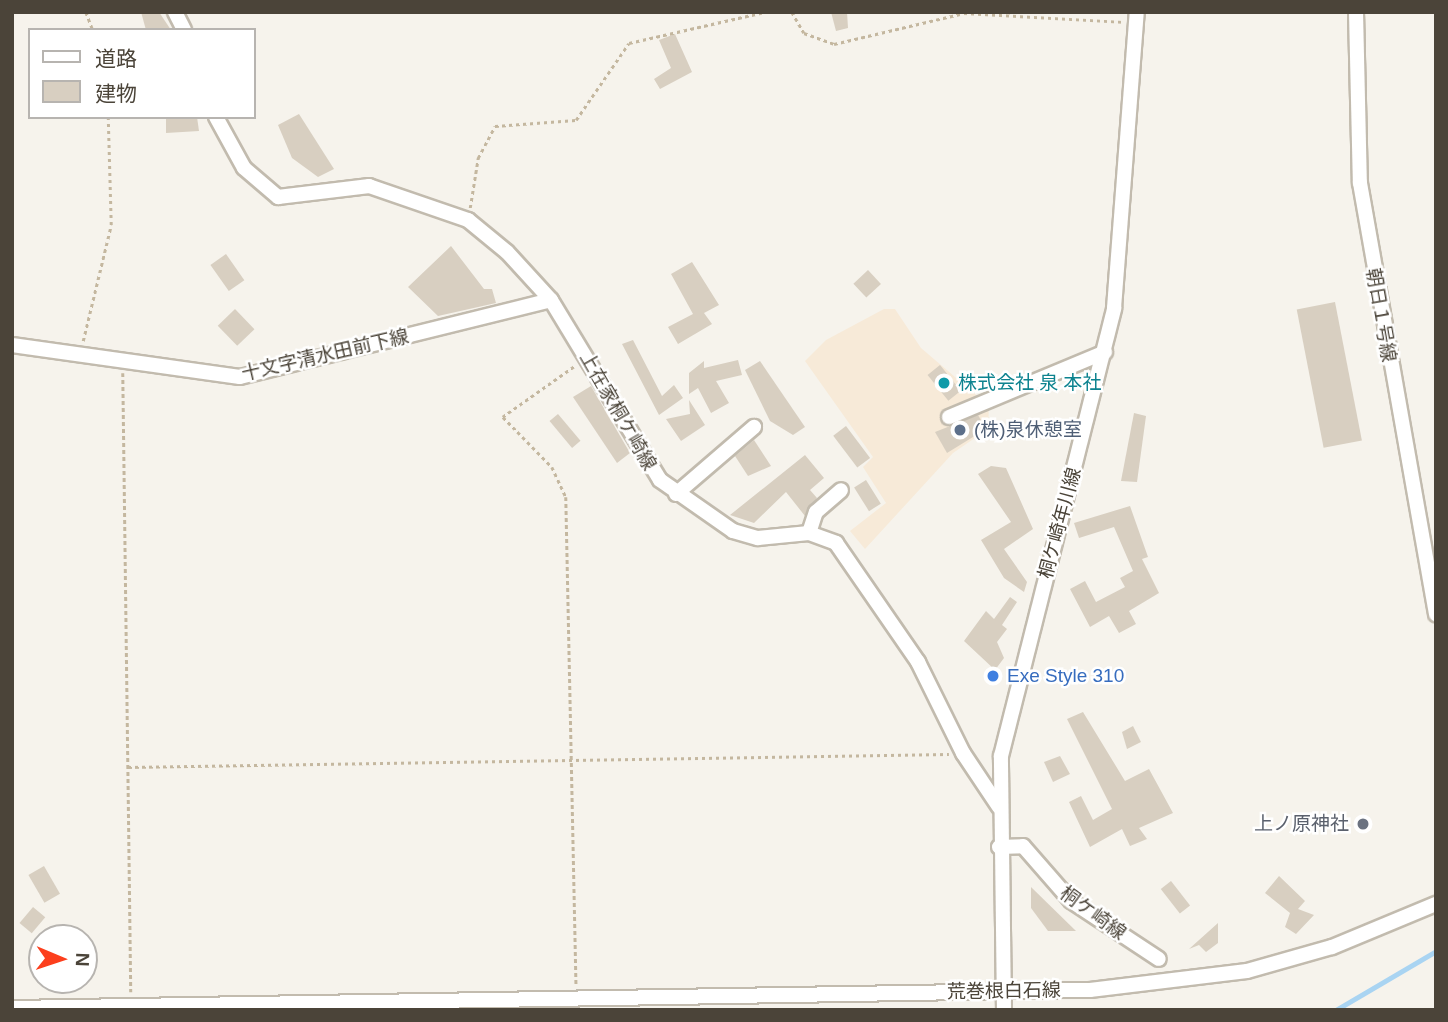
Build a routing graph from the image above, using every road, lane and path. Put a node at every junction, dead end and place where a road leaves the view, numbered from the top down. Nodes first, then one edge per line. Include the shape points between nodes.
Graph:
1 (175, 12) edge
2 (764, 12) edge
3 (792, 12) edge
4 (1356, 12) edge
5 (1137, 17) edge
6 (183, 28) edge
7 (108, 119) edge
8 (217, 119) edge
9 (468, 220) junction
10 (551, 300) junction
11 (12, 345) edge
12 (1105, 352) junction
13 (80, 354) junction
14 (589, 358) junction
15 (123, 361) junction
16 (949, 417) dead end
17 (754, 428) dead end
18 (841, 491) dead end
19 (676, 494) junction
20 (809, 533) junction
21 (1436, 614) edge
22 (963, 753) junction
23 (571, 761) junction
24 (128, 767) junction
25 (999, 807) junction
26 (999, 847) junction
27 (1436, 904) edge
28 (1159, 959) dead end
29 (1003, 992) junction
30 (576, 1004) edge
31 (131, 1006) junction
32 (12, 1008) edge
33 (1004, 1010) edge

1 - 6 street
2 - 9 path via 629,43 576,120 495,126 478,158
3 - 5 path via 804,33 834,44 964,13
4 - 21 street, 朝日１号線 via 1360,183
5 - 12 street, 桐ケ崎年川線 via 1120,254
7 - 13 path via 110,237
8 - 9 street, 上在家桐ケ崎線 via 244,167 278,197 369,186
9 - 10 street, 上在家桐ケ崎線
10 - 14 street, 上在家桐ケ崎線
10 - 15 street, 十文字清水田前下線 via 240,377
11 - 13 street, 十文字清水田前下線
12 - 16 street
12 - 25 street, 桐ケ崎年川線 via 1010,706
13 - 15 street, 十文字清水田前下線
14 - 19 street, 上在家桐ケ崎線 via 649,467
14 - 23 path via 503,417 552,467 566,497
15 - 24 path
17 - 19 street
18 - 20 street via 816,512
19 - 20 street, 上在家桐ケ崎線 via 733,531 758,538
20 - 22 street via 836,543 918,662
22 - 23 path
22 - 25 street
23 - 24 path
23 - 30 path
24 - 31 path
25 - 26 street, 桐ケ崎年川線
26 - 28 street, 桐ケ崎線 via 1023,846 1071,901
26 - 29 street, 桐ケ崎年川線
27 - 29 street, 荒巻根白石線 via 1332,947 1247,971 1160,985
29 - 30 street, 荒巻根白石線
29 - 33 street, 桐ケ崎年川線
30 - 31 street, 荒巻根白石線
31 - 32 street, 荒巻根白石線

